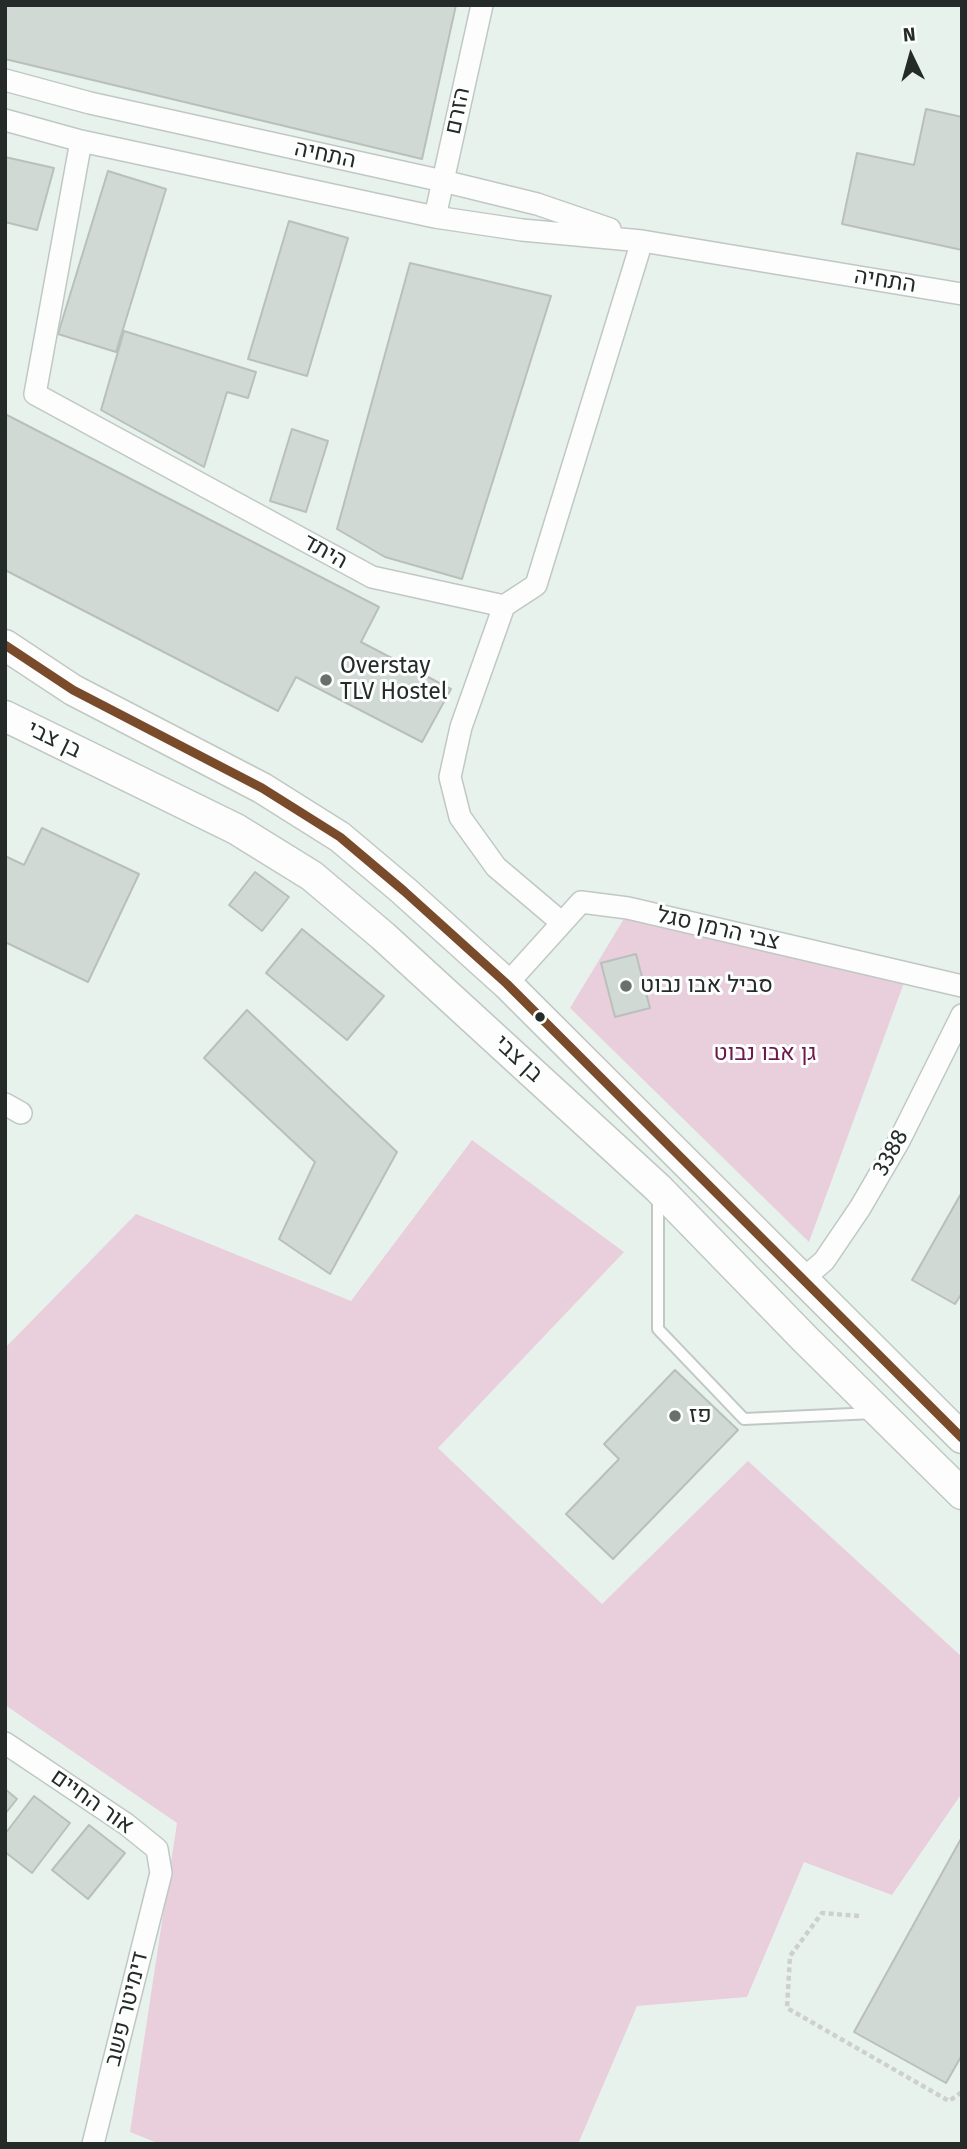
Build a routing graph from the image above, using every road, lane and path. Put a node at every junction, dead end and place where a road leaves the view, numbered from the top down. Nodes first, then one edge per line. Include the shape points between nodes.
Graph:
1 (482, 5) edge
2 (5, 80) edge
3 (5, 120) edge
4 (81, 141) junction
5 (443, 181) junction
6 (435, 217) junction
7 (642, 240) junction
8 (962, 294) edge
9 (504, 606) junction
10 (5, 645) edge
11 (5, 716) edge
12 (561, 922) junction
13 (507, 984) junction
14 (962, 986) edge
15 (962, 1015) edge
16 (658, 1188) junction
17 (803, 1279) junction
18 (880, 1413) junction
19 (962, 1438) edge
20 (962, 1494) edge
21 (5, 1743) edge
22 (161, 1873) joint
23 (859, 1916) dead end
24 (962, 2092) edge
25 (93, 2144) edge

1 - 5 street, הזרם
2 - 5 street, התחיה
3 - 4 street, התחיה
4 - 6 street, התחיה
4 - 9 street, היתד via 35,394 372,577
5 - 6 street, הזרם
5 - 7 street, התחיה via 537,204
6 - 7 street, התחיה
7 - 8 street, התחיה
7 - 9 street via 536,585
9 - 12 street via 461,727 450,777 460,817 496,867
10 - 13 main road, בן צבי via 73,690 262,788 340,837
11 - 16 main road, בן צבי via 236,829 312,876
12 - 13 street, צבי הרמן סגל
12 - 14 street, צבי הרמן סגל via 581,902 628,908
13 - 17 main road, בן צבי
15 - 17 street, 3388 via 860,1208 824,1261
16 - 18 main road, בן צבי
16 - 18 lane via 658,1329 744,1419
17 - 19 main road, בן צבי
18 - 20 main road, בן צבי
21 - 22 street, אור החיים via 157,1849
22 - 25 street, דימיטר פשב
23 - 24 path via 822,1913 790,1956 788,2008 949,2101

